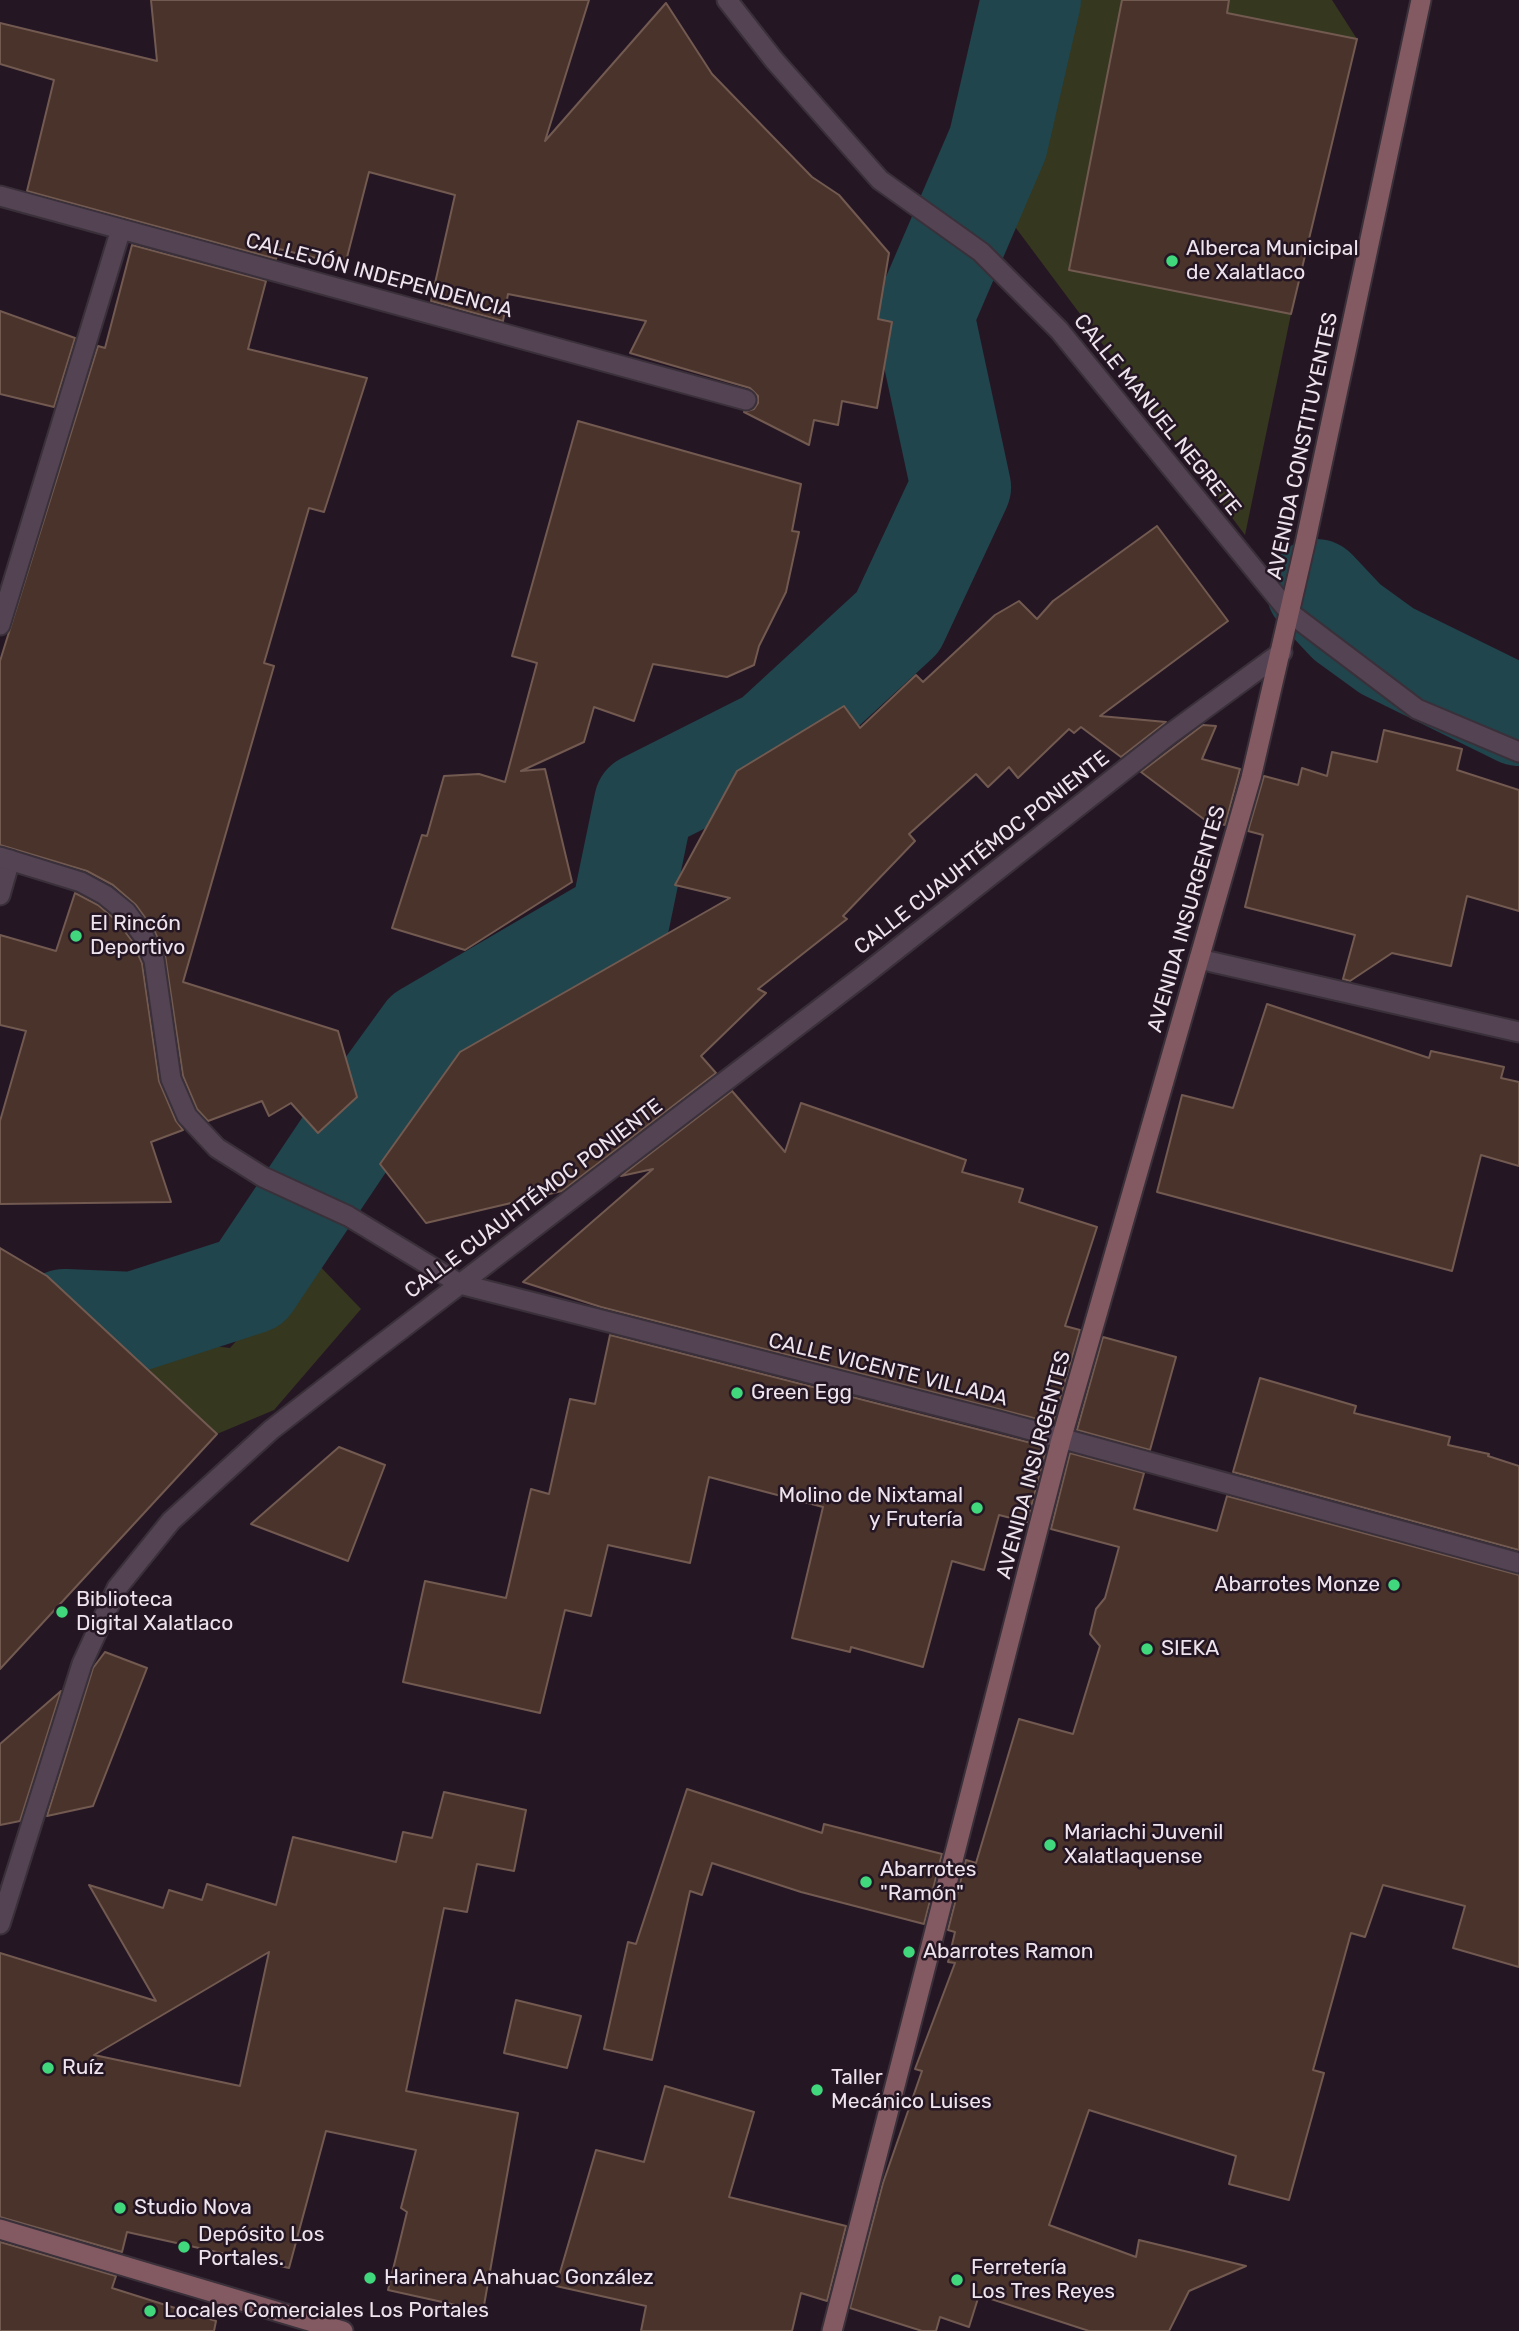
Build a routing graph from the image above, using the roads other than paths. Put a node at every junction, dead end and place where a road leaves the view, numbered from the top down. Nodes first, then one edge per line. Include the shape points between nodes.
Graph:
1 (727, 0) edge
2 (1421, 0) edge
3 (0, 196) edge
4 (121, 229) junction
5 (746, 400) dead end
6 (1290, 613) junction
7 (0, 625) edge
8 (1282, 652) junction
9 (1519, 751) edge
10 (5, 859) edge
11 (0, 895) edge
12 (1199, 959) junction
13 (1519, 1032) edge
14 (460, 1284) junction
15 (1061, 1440) junction
16 (1519, 1563) edge
17 (0, 1924) edge
18 (0, 2230) edge
19 (299, 2325) edge
20 (343, 2331) edge
21 (832, 2331) edge

1 - 6 street, CALLE MANUEL NEGRETE via 880,180 981,252 1059,330
2 - 6 main road, AVENIDA CONSTITUYENTES
3 - 4 street, CALLEJÓN INDEPENDENCIA
4 - 5 street, CALLEJÓN INDEPENDENCIA
4 - 7 street
6 - 8 main road, AVENIDA INSURGENTES
6 - 9 street, CALLE MANUEL NEGRETE via 1417,709
8 - 12 main road, AVENIDA INSURGENTES
8 - 14 street, CALLE CUAUHTÉMOC PONIENTE
10 - 11 street
10 - 14 street, CALLE VICENTE VILLADA via 81,882 106,895 143,935 154,960 171,1079 187,1116 217,1148 263,1177 348,1216
12 - 13 street
12 - 15 main road, AVENIDA INSURGENTES
14 - 15 street, CALLE VICENTE VILLADA
14 - 17 street, CALLE CUAUHTÉMOC PONIENTE via 271,1430 171,1521 117,1588 82,1664
15 - 16 street, CALLE VICENTE VILLADA
15 - 21 main road, AVENIDA INSURGENTES
18 - 19 main road
19 - 20 main road

